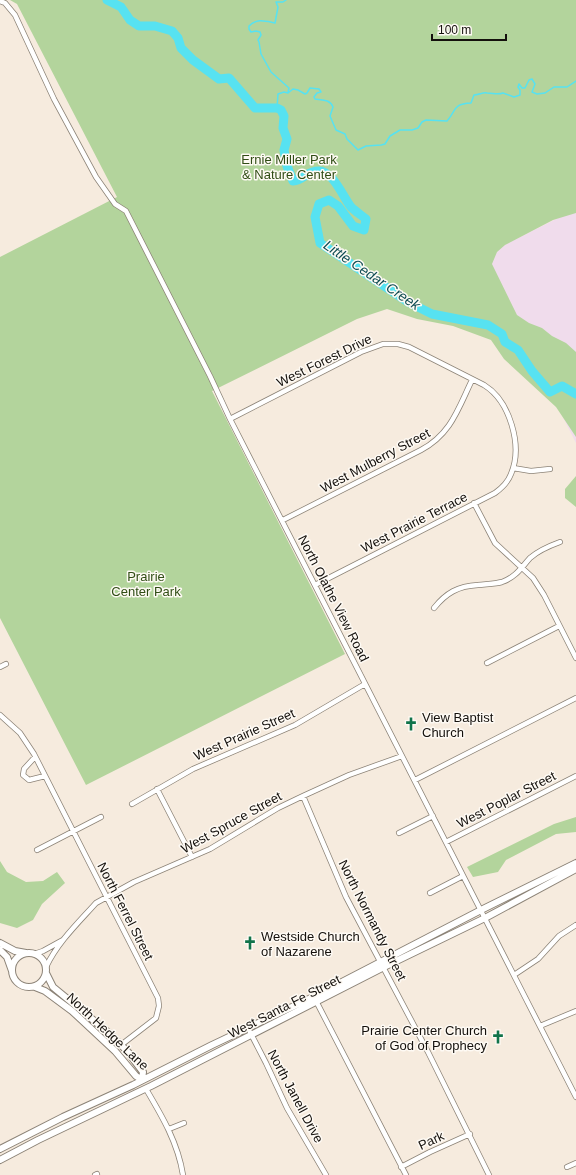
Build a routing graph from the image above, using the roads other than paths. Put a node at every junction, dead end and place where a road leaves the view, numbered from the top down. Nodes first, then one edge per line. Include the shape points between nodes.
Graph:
1 (0, 1) edge
2 (472, 380) junction
3 (230, 419) junction
4 (513, 468) junction
5 (550, 469) dead end
6 (474, 503) junction
7 (283, 520) junction
8 (560, 542) dead end
9 (522, 569) junction
10 (315, 585) junction
11 (434, 608) dead end
12 (560, 626) junction
13 (576, 658) edge
14 (487, 663) dead end
15 (6, 664) dead end
16 (0, 667) edge
17 (366, 684) junction
18 (576, 698) edge
19 (0, 715) edge
20 (402, 756) junction
21 (35, 757) junction
22 (45, 776) junction
23 (576, 776) edge
24 (415, 780) junction
25 (157, 789) junction
26 (304, 796) junction
27 (132, 804) dead end
28 (433, 816) junction
29 (101, 817) dead end
30 (73, 831) junction
31 (399, 833) dead end
32 (446, 842) junction
33 (37, 850) dead end
34 (192, 858) junction
35 (576, 863) edge
36 (576, 869) edge
37 (464, 876) junction
38 (430, 893) dead end
39 (107, 896) junction
40 (480, 910) junction
41 (485, 918) junction
42 (576, 925) edge
43 (63, 940) junction
44 (0, 943) edge
45 (0, 950) edge
46 (30, 954) junction
47 (382, 965) junction
48 (46, 970) junction
49 (12, 971) junction
50 (514, 975) junction
51 (35, 987) junction
52 (315, 999) junction
53 (576, 1011) edge
54 (540, 1026) junction
55 (248, 1028) junction
56 (251, 1035) junction
57 (121, 1045) junction
58 (142, 1080) junction
59 (146, 1089) junction
60 (574, 1090) edge
61 (576, 1096) edge
62 (184, 1123) dead end
63 (169, 1129) junction
64 (470, 1134) junction
65 (0, 1149) edge
66 (0, 1160) edge
67 (576, 1163) edge
68 (401, 1166) junction
69 (567, 1167) dead end
70 (183, 1175) edge
71 (326, 1175) edge
72 (406, 1175) edge
73 (490, 1175) edge

1 - 3 street, North Olathe View Road via 5,3 14,15 54,99 96,177 115,204 126,211
2 - 3 street, West Forest Drive via 408,347 383,344 361,352
2 - 4 street, West Prairie Terrace via 493,392 507,412 515,450
2 - 7 street, West Mulberry Street via 446,430 436,441
3 - 7 street, North Olathe View Road
4 - 5 street via 531,471
4 - 6 street, West Prairie Terrace via 502,488
6 - 9 street via 495,543
6 - 10 street, West Prairie Terrace
7 - 10 street, North Olathe View Road
8 - 9 street via 539,551
9 - 11 street via 503,582 459,588 443,597
9 - 12 street via 533,578
10 - 17 street, North Olathe View Road
12 - 13 street
12 - 14 street
15 - 16 street
17 - 20 street, North Olathe View Road
17 - 25 street, West Prairie Street via 294,725 193,769
18 - 24 street
19 - 21 street, North Ferrel Street via 20,733
20 - 24 street, North Olathe View Road
20 - 26 street, West Spruce Street via 349,775
21 - 22 street, North Ferrel Street
21 - 22 street via 24,769 24,777 29,780
22 - 30 street, North Ferrel Street
23 - 32 street, West Poplar Street
24 - 28 street, North Olathe View Road
25 - 27 street, West Prairie Street
25 - 34 street
26 - 34 street, West Spruce Street via 278,808
26 - 47 street, North Normandy Street via 346,897
28 - 31 street
28 - 32 street, North Olathe View Road
29 - 30 street
30 - 33 street
30 - 39 street, North Ferrel Street
32 - 37 street, North Olathe View Road
34 - 39 street, West Spruce Street
35 - 40 street, West Santa Fe Street
36 - 41 street, West Santa Fe Street
37 - 38 street
37 - 40 street, North Olathe View Road
39 - 43 street, West Spruce Street via 96,903
39 - 57 street, North Ferrel Street via 160,1006 156,1018
40 - 41 street, North Olathe View Road
40 - 47 street, West Santa Fe Street
41 - 47 street, West Santa Fe Street
41 - 50 street, North Olathe View Road
42 - 50 street via 560,936 538,959
43 - 46 street, West Spruce Street via 43,951
43 - 48 street, West Spruce Street via 52,955
44 - 46 street via 15,951
45 - 49 street via 7,957
46 - 48 street via 42,958
46 - 49 street via 18,958
47 - 52 street, West Santa Fe Street
47 - 64 street, North Normandy Street
48 - 51 street via 42,982
48 - 57 street, North Hedge Lane via 53,987
49 - 51 street via 21,985
50 - 54 street, North Olathe View Road
51 - 58 street, North Hedge Lane via 45,991 72,1012
52 - 55 street, West Santa Fe Street
52 - 56 street, West Santa Fe Street
52 - 68 street
53 - 54 street
54 - 60 street, North Olathe View Road
55 - 56 street, North Janell Drive
55 - 58 street, West Santa Fe Street
56 - 59 street, West Santa Fe Street
56 - 71 street, North Janell Drive via 287,1108
57 - 58 street, North Hedge Lane via 143,1072
58 - 59 street
58 - 65 street, West Santa Fe Street
59 - 63 street
59 - 66 street, West Santa Fe Street
60 - 61 street, North Olathe View Road
62 - 63 street
63 - 70 street
64 - 68 street, Park
64 - 73 street, North Normandy Street
67 - 69 street
68 - 72 street

